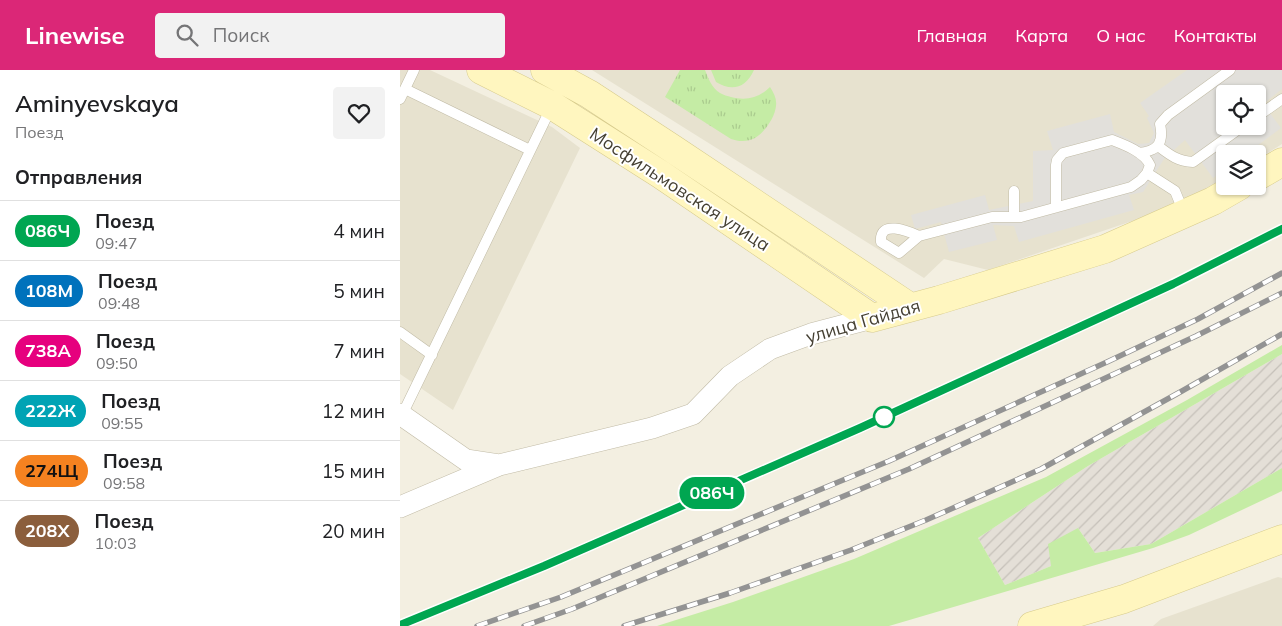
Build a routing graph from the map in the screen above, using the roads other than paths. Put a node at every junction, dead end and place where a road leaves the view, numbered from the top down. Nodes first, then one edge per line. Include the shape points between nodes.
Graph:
1 (413, 70) edge
2 (482, 70) edge
3 (545, 70) edge
4 (1230, 70) edge
5 (402, 94) edge
6 (1282, 99) edge
7 (553, 106) junction
8 (1266, 110) edge
9 (1231, 135) edge
10 (1158, 146) junction
11 (530, 150) junction
12 (1139, 153) junction
13 (1282, 162) edge
14 (1266, 171) edge
15 (1147, 173) junction
16 (1014, 191) dead end
17 (1223, 195) edge
18 (1056, 207) junction
19 (1184, 214) junction
20 (1014, 217) junction
21 (919, 236) dead end
22 (910, 307) junction
23 (872, 318) junction
24 (400, 332) edge
25 (432, 355) junction
26 (401, 414) edge
27 (499, 465) junction
28 (400, 508) edge
29 (1282, 539) edge
30 (1032, 626) edge

1 - 5 lane
2 - 7 street, Мосфильмовская улица
3 - 22 street, Мосфильмовская улица via 589,94
4 - 10 lane via 1163,120
5 - 11 lane
6 - 8 lane
7 - 11 lane
7 - 23 street, Мосфильмовская улица via 660,174
9 - 10 lane via 1193,162 1177,159
10 - 12 lane
11 - 25 lane
12 - 15 lane via 1150,165
12 - 18 lane via 1112,140 1063,153 1056,165
13 - 14 street
15 - 18 lane via 1131,187
15 - 19 lane via 1175,191
16 - 20 lane
17 - 19 street, улица Гайдая
18 - 20 lane
19 - 22 street, улица Гайдая via 1105,249
20 - 21 lane via 992,217
22 - 23 street, улица Гайдая
23 - 27 street, улица Гайдая via 770,349 730,376 693,414 652,428
24 - 25 lane
25 - 26 lane
26 - 27 street, улица Гайдая via 466,460
27 - 28 street, улица Гайдая
29 - 30 street via 1124,599

